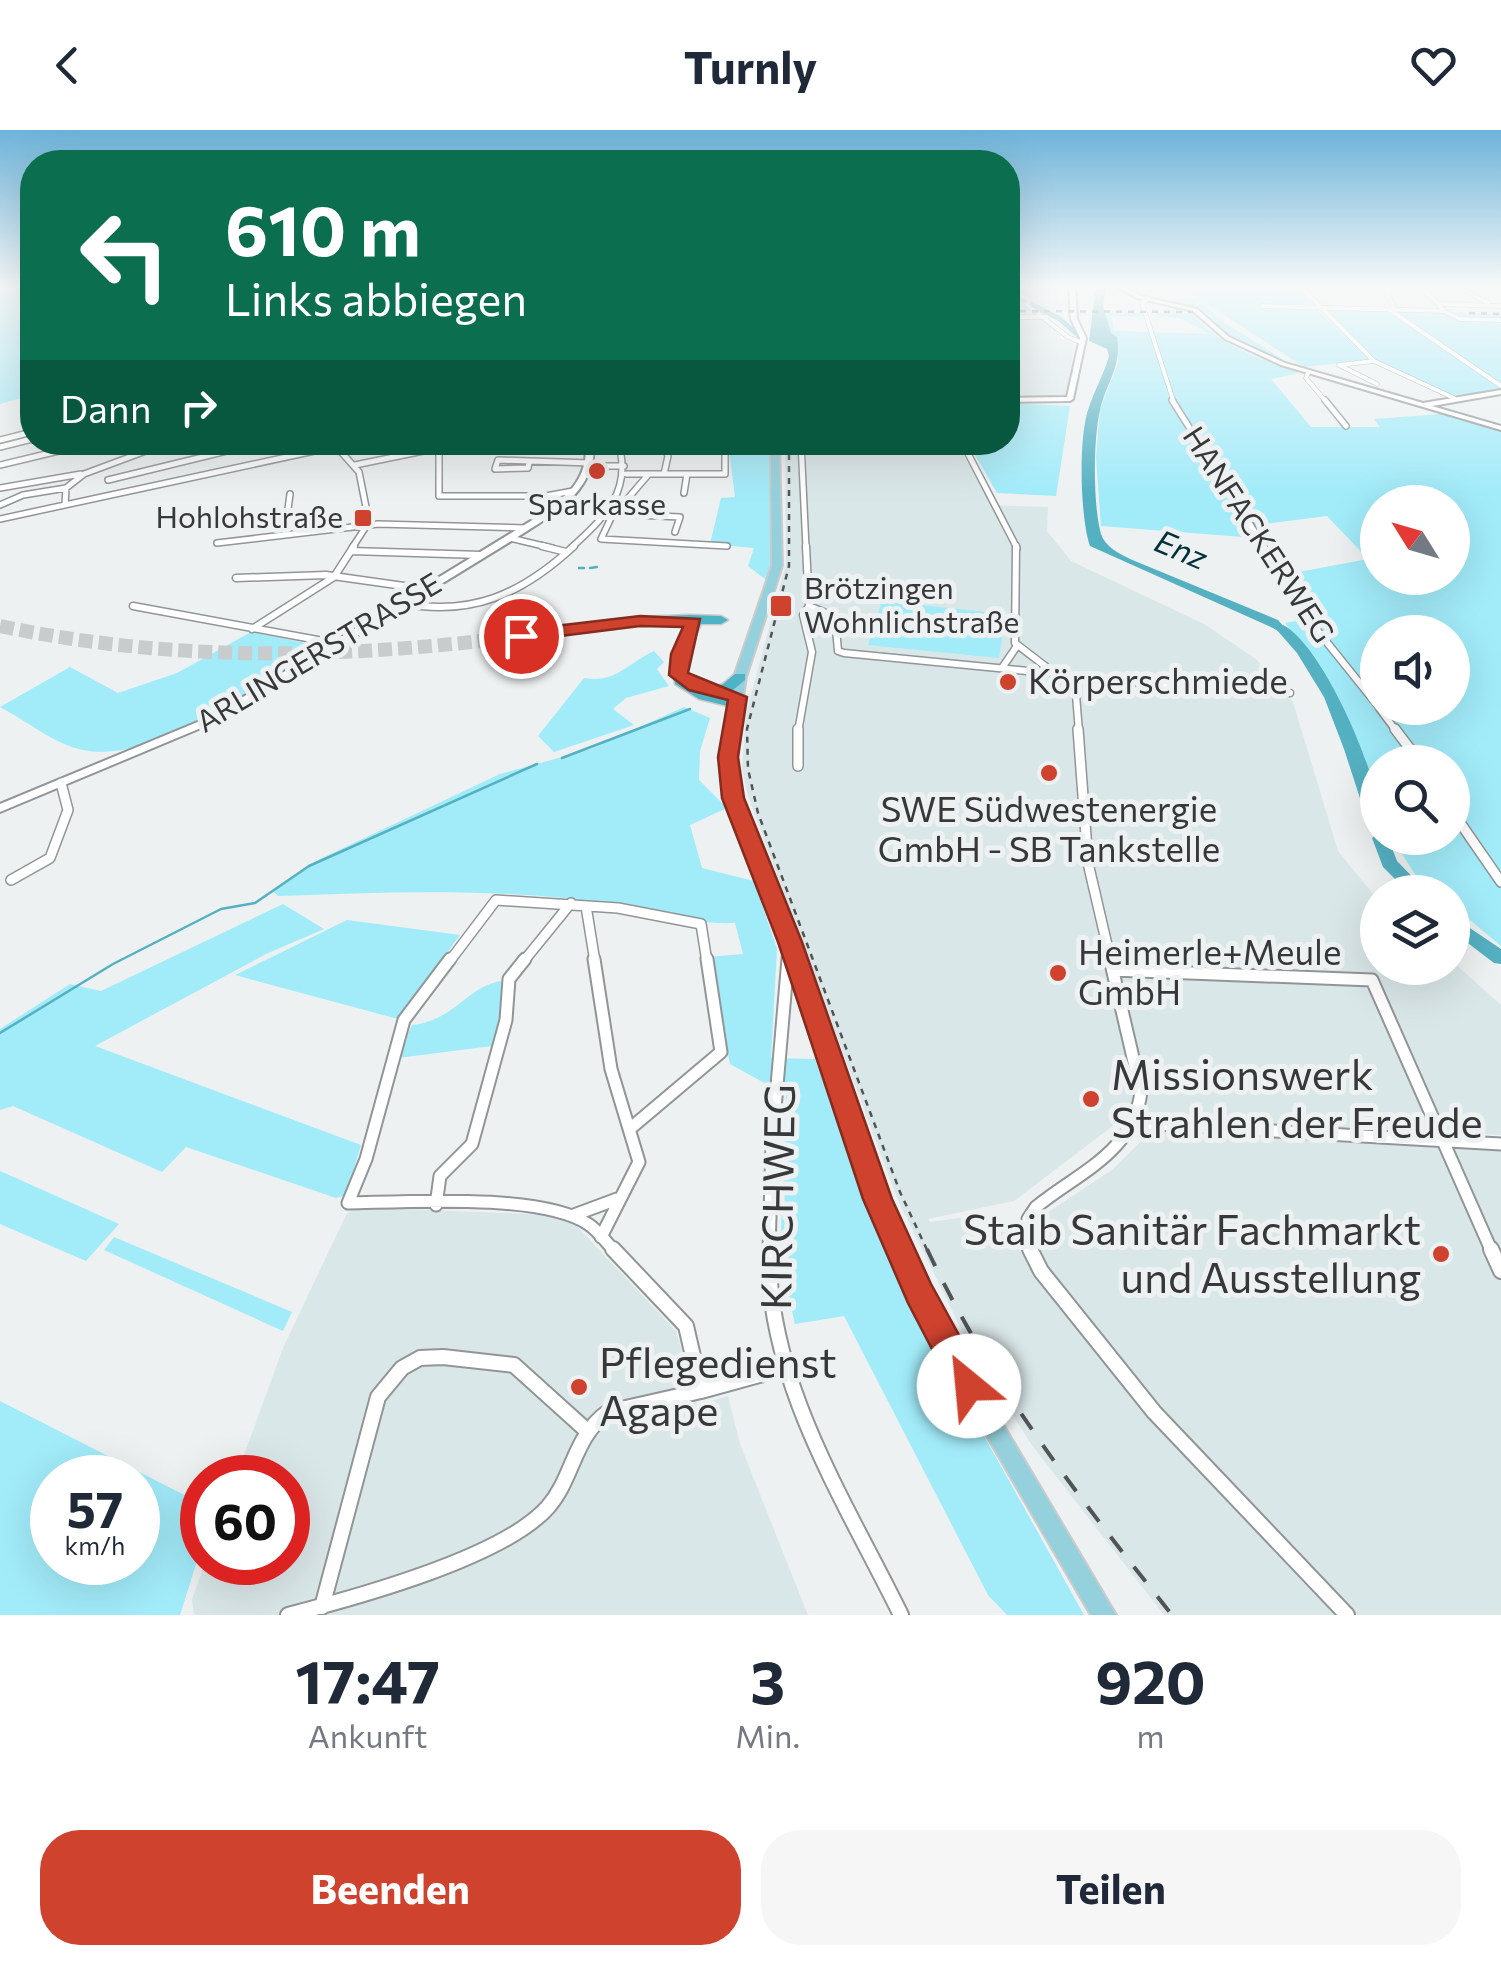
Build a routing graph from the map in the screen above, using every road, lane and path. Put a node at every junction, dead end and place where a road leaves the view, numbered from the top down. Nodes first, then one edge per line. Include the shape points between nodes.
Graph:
1 (1080, 355) edge
2 (1159, 355) edge
3 (1267, 355) edge
4 (1368, 355) edge
5 (1453, 355) edge
6 (1374, 361) junction
7 (1308, 373) junction
8 (1377, 384) dead end
9 (1500, 391) edge
10 (1454, 398) junction
11 (1020, 400) edge
12 (1446, 406) junction
13 (1425, 407) junction
14 (1460, 417) junction
15 (1346, 426) dead end
16 (1501, 428) edge
17 (42, 455) edge
18 (135, 455) edge
19 (220, 455) edge
20 (224, 455) edge
21 (287, 455) edge
22 (345, 455) edge
23 (398, 455) edge
24 (437, 455) edge
25 (590, 455) edge
26 (621, 455) edge
27 (668, 455) edge
28 (725, 455) edge
29 (775, 455) edge
30 (802, 455) edge
31 (969, 455) edge
32 (529, 463) junction
33 (590, 464) junction
34 (0, 465) edge
35 (355, 465) junction
36 (223, 470) junction
37 (625, 470) junction
38 (84, 474) junction
39 (664, 474) junction
40 (686, 474) junction
41 (648, 475) junction
42 (108, 480) dead end
43 (0, 488) edge
44 (66, 488) junction
45 (573, 491) junction
46 (684, 493) dead end
47 (290, 494) dead end
48 (439, 496) joint
49 (65, 504) junction
50 (0, 506) edge
51 (615, 514) junction
52 (644, 516) junction
53 (0, 519) edge
54 (367, 524) junction
55 (638, 527) dead end
56 (526, 528) junction
57 (285, 532) junction
58 (675, 532) dead end
59 (510, 538) junction
60 (218, 543) dead end
61 (727, 546) dead end
62 (351, 551) junction
63 (566, 552) junction
64 (481, 555) junction
65 (334, 577) junction
66 (236, 578) dead end
67 (425, 589) junction
68 (402, 603) junction
69 (134, 606) dead end
70 (809, 606) junction
71 (722, 620) dead end
72 (685, 626) junction
73 (252, 628) junction
74 (514, 636) tunnel mouth
75 (334, 643) junction
76 (1017, 646) junction
77 (1002, 668) junction
78 (1062, 676) junction
79 (740, 677) junction
80 (680, 679) junction
81 (1360, 684) edge
82 (712, 690) junction
83 (1290, 693) dead end
84 (737, 700) junction
85 (1392, 725) edge
86 (1407, 745) edge
87 (798, 766) dead end
88 (62, 783) junction
89 (0, 808) edge
90 (1470, 836) edge
91 (12, 880) dead end
92 (1501, 882) edge
93 (571, 903) junction
94 (586, 906) junction
95 (1113, 970) junction
96 (794, 988) junction
97 (1137, 1124) junction
98 (632, 1127) junction
99 (1442, 1141) junction
100 (1501, 1144) edge
101 (617, 1199) junction
102 (436, 1205) junction
103 (574, 1215) junction
104 (601, 1236) junction
105 (1501, 1271) edge
106 (784, 1368) junction
107 (701, 1391) junction
108 (585, 1428) junction
109 (322, 1607) junction
110 (288, 1615) edge
111 (901, 1615) edge
112 (1104, 1615) edge
113 (1347, 1615) edge

1 - 11 main road via 1070,399
2 - 81 street, HANFACKERWEG via 1174,404 1306,614
3 - 7 main road
4 - 6 street
5 - 9 street
6 - 8 street via 1339,365
6 - 10 street
7 - 13 main road
7 - 15 street
9 - 10 main road
10 - 12 main road
10 - 13 main road
12 - 13 main road
12 - 14 main road
13 - 14 main road
14 - 16 main road
17 - 34 street
18 - 38 street
19 - 42 street
20 - 36 street
21 - 36 street
22 - 35 street
23 - 35 street
24 - 48 street
25 - 33 main road
26 - 37 street
27 - 39 street
28 - 40 street via 724,474
29 - 79 main road via 777,566
30 - 70 street
31 - 76 street via 1018,550
32 - 32 street via 498,460 496,469 528,468
32 - 33 street
33 - 37 street
33 - 45 main road, ARLINGERSTRASSE
35 - 54 street via 368,502
36 - 49 street
37 - 41 street
37 - 63 street via 617,499
38 - 43 street
38 - 44 street
39 - 40 street
39 - 41 street
40 - 46 street
41 - 51 street
44 - 49 street
44 - 50 street
45 - 48 street
45 - 56 main road, ARLINGERSTRASSE
47 - 57 street
49 - 53 street
51 - 52 street
51 - 61 street via 601,539
52 - 55 street
52 - 58 street via 680,517
54 - 56 street
54 - 57 street
54 - 62 street
56 - 59 main road, ARLINGERSTRASSE
57 - 60 street
59 - 63 street
59 - 64 main road, ARLINGERSTRASSE
62 - 64 street
62 - 65 street
63 - 68 street via 505,598 436,608
64 - 67 main road, ARLINGERSTRASSE
65 - 66 street
65 - 67 street
65 - 73 street
67 - 68 main road, ARLINGERSTRASSE
68 - 75 main road, ARLINGERSTRASSE
69 - 73 street
70 - 77 street via 835,616 838,651 844,653
70 - 87 street via 802,615 813,640 812,666 796,724
71 - 72 highway
72 - 74 highway via 653,620
72 - 80 highway
73 - 75 street
75 - 88 main road, ARLINGERSTRASSE via 216,718
76 - 77 street
76 - 78 street
77 - 78 street
78 - 83 street
78 - 95 street via 1076,695 1088,862
79 - 82 highway
79 - 84 main road
80 - 82 highway
80 - 84 highway via 689,690
82 - 84 highway
84 - 96 main road via 729,784 790,942
85 - 86 street, HANFACKERWEG
88 - 89 main road, ARLINGERSTRASSE
88 - 91 street via 68,810 50,858
90 - 92 street
93 - 94 street
93 - 102 street via 508,979 506,1020 472,1144 440,1176
93 - 102 street via 496,900 404,1020 348,1203
94 - 98 street via 611,1069
94 - 98 street via 701,924 721,1052
95 - 97 street via 1141,1092
95 - 99 street via 1372,980
96 - 106 street, KIRCHWEG via 772,1144 769,1259
96 - 112 main road via 919,1292
97 - 99 street
97 - 113 street via 1108,1157 1036,1207 1026,1226 1029,1251 1128,1382
98 - 101 street via 639,1162
99 - 100 street
99 - 105 street
101 - 103 street
101 - 104 street
102 - 103 street
103 - 104 street
104 - 107 street via 686,1326
106 - 107 street
106 - 111 street, KIRCHWEG
107 - 108 street via 608,1412
108 - 109 street via 553,1499 520,1532
108 - 109 street via 514,1364 432,1357 402,1368 378,1397
109 - 110 street

